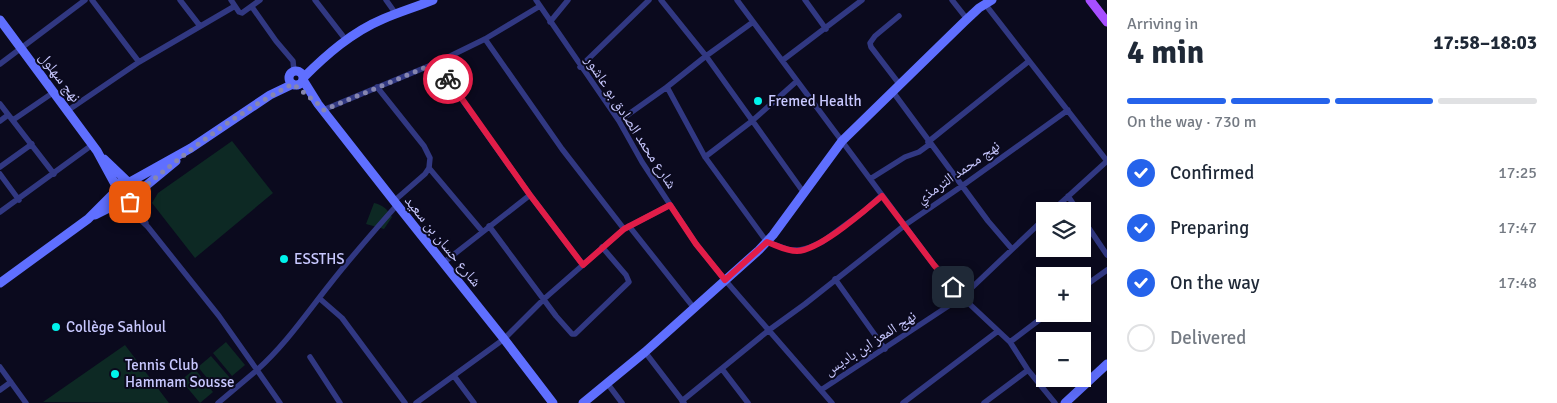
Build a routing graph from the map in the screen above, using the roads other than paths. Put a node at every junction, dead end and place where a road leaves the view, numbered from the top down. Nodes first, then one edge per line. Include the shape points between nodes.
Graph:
1 (85, 0) edge
2 (92, 0) edge
3 (180, 0) edge
4 (231, 0) edge
5 (260, 0) edge
6 (316, 0) edge
7 (386, 0) edge
8 (433, 0) edge
9 (536, 0) edge
10 (568, 0) edge
11 (648, 0) edge
12 (661, 0) edge
13 (737, 0) edge
14 (805, 0) edge
15 (862, 0) edge
16 (952, 0) edge
17 (1090, 0) edge
18 (989, 2) edge
19 (235, 6) junction
20 (540, 6) junction
21 (252, 7) junction
22 (396, 14) junction
23 (899, 16) dead end
24 (967, 18) junction
25 (0, 20) edge
26 (550, 22) junction
27 (753, 22) junction
28 (1107, 22) edge
29 (200, 26) junction
30 (826, 28) junction
31 (485, 39) junction
32 (346, 40) junction
33 (21, 49) junction
34 (706, 56) junction
35 (783, 60) junction
36 (1029, 61) junction
37 (139, 62) junction
38 (436, 63) junction
39 (0, 64) edge
40 (580, 67) junction
41 (296, 78) junction
42 (798, 81) junction
43 (900, 85) junction
44 (377, 87) junction
45 (667, 87) junction
46 (54, 92) junction
47 (893, 92) junction
48 (0, 104) edge
49 (321, 107) junction
50 (1068, 110) junction
51 (67, 111) junction
52 (10, 117) junction
53 (0, 121) edge
54 (618, 121) junction
55 (752, 121) junction
56 (842, 142) junction
57 (929, 143) junction
58 (32, 144) junction
59 (95, 148) junction
60 (191, 148) junction
61 (705, 157) junction
62 (1107, 161) edge
63 (0, 167) edge
64 (430, 168) junction
65 (0, 174) edge
66 (54, 174) junction
67 (870, 179) junction
68 (129, 181) junction
69 (962, 186) junction
70 (115, 189) junction
71 (804, 193) junction
72 (530, 195) junction
73 (135, 196) junction
74 (882, 196) junction
75 (1068, 196) junction
76 (18, 200) junction
77 (122, 202) junction
78 (1062, 202) edge
79 (1072, 202) edge
80 (395, 203) junction
81 (670, 205) junction
82 (0, 212) edge
83 (88, 218) junction
84 (905, 224) junction
85 (490, 226) junction
86 (1036, 226) edge
87 (148, 227) junction
88 (626, 227) junction
89 (482, 231) junction
90 (1091, 231) edge
91 (767, 242) junction
92 (602, 247) junction
93 (1012, 249) junction
94 (1107, 255) edge
95 (443, 262) junction
96 (583, 265) junction
97 (1107, 270) edge
98 (835, 279) junction
99 (725, 280) junction
100 (1091, 282) edge
101 (0, 283) edge
102 (962, 297) junction
103 (319, 298) junction
104 (544, 298) junction
105 (694, 308) junction
106 (1036, 322) edge
107 (769, 330) junction
108 (998, 331) junction
109 (504, 338) junction
110 (1010, 342) junction
111 (885, 349) junction
112 (645, 352) junction
113 (310, 357) dead end
114 (1107, 364) edge
115 (0, 367) edge
116 (722, 369) junction
117 (257, 370) junction
118 (1028, 370) junction
119 (454, 376) junction
120 (11, 382) junction
121 (607, 383) junction
122 (0, 390) edge
123 (821, 390) junction
124 (548, 394) junction
125 (683, 402) edge
126 (26, 403) edge
127 (218, 403) edge
128 (280, 403) edge
129 (340, 403) edge
130 (405, 403) edge
131 (416, 403) edge
132 (474, 403) edge
133 (552, 403) edge
134 (557, 403) edge
135 (583, 403) edge
136 (622, 403) edge
137 (748, 403) edge
138 (832, 403) edge
139 (903, 403) edge
140 (984, 403) edge
141 (1055, 403) edge
142 (1065, 403) edge

1 - 33 street
2 - 37 street
3 - 29 street
4 - 19 street
5 - 21 street
6 - 32 street
7 - 22 street
8 - 22 street
9 - 20 street, شارع محمد الصادق بو عاشور
10 - 26 street
11 - 40 street
12 - 34 street
13 - 27 street
14 - 30 street
15 - 30 street
16 - 24 street
17 - 28 main road
18 - 24 street
18 - 36 street
19 - 21 street via 241,13
19 - 29 street
20 - 26 street, شارع محمد الصادق بو عاشور
20 - 31 street
21 - 41 street via 293,61
22 - 32 street
23 - 43 street via 870,43
24 - 43 street
25 - 33 street, نهج سهلول
26 - 40 street, شارع محمد الصادق بو عاشور
27 - 34 street
27 - 35 street
29 - 37 street
30 - 35 street
31 - 38 street
31 - 88 street via 562,149
32 - 41 street
33 - 39 street
33 - 46 street, نهج سهلول
34 - 45 street
34 - 55 street
35 - 42 street
36 - 50 street
36 - 57 street
37 - 51 street
38 - 44 street
38 - 72 street
40 - 54 street, شارع محمد الصادق بو عاشور
41 - 49 street, شارع حسان بن سعيد
41 - 60 street
42 - 55 street
42 - 56 street
43 - 47 street
44 - 49 street
44 - 64 street via 428,152
45 - 54 street
45 - 61 street
46 - 51 street, نهج سهلول
46 - 52 street
47 - 56 street
47 - 57 street
48 - 52 street
49 - 80 street, شارع حسان بن سعيد
50 - 62 street
50 - 69 street, نهج محمد الترمذي
51 - 59 street, نهج سهلول
52 - 53 street
52 - 58 street
54 - 81 street, شارع محمد الصادق بو عاشور
55 - 61 street
55 - 71 street
56 - 67 street
56 - 71 street
57 - 67 street
57 - 69 street
58 - 63 street
58 - 66 street
59 - 66 street
59 - 68 street, نهج سهلول
59 - 70 street, نهج سهلول
60 - 68 street
60 - 73 street
61 - 91 street
62 - 75 street
64 - 80 street
64 - 89 street
65 - 76 street
66 - 76 street
67 - 74 street
68 - 70 street via 121,182
68 - 73 street via 134,186
69 - 84 street, نهج محمد الترمذي
69 - 93 street
70 - 77 street via 116,198
70 - 83 street
71 - 91 street
72 - 85 street
72 - 96 street
73 - 77 street via 130,202
73 - 87 street
74 - 84 street
74 - 91 street via 822,242 808,248 790,250
75 - 78 street
75 - 79 street
76 - 82 street
77 - 83 street
77 - 87 street
80 - 95 street, شارع حسان بن سعيد
80 - 103 street
81 - 88 street
81 - 99 street, شارع محمد الصادق بو عاشور
83 - 101 street
84 - 98 street, نهج محمد الترمذي
84 - 102 street
85 - 89 street
85 - 104 street
86 - 93 street, نهج المعز ابن باديس
87 - 117 street via 219,316
88 - 92 street
88 - 105 street
89 - 95 street
90 - 94 street
91 - 99 street
92 - 96 street
92 - 104 street via 629,282 575,334 565,328
93 - 102 street, نهج المعز ابن باديس
95 - 109 street, شارع حسان بن سعيد
96 - 104 street
97 - 100 street
98 - 107 street, نهج محمد الترمذي
98 - 111 street
99 - 105 street
99 - 107 street, شارع محمد الصادق بو عاشور
102 - 108 street
102 - 111 street, نهج المعز ابن باديس
103 - 117 street via 286,341
103 - 130 street via 342,318
104 - 109 street
105 - 112 street
106 - 110 street
107 - 116 street, نهج محمد الترمذي
107 - 123 street
108 - 110 street
108 - 139 street
109 - 119 street
109 - 124 street, شارع حسان بن سعيد
110 - 118 street
111 - 123 street, نهج المعز ابن باديس
112 - 121 street
112 - 125 street
113 - 129 street
114 - 142 street
115 - 120 street
116 - 125 street, نهج محمد الترمذي
116 - 137 street
117 - 127 street
117 - 128 street
118 - 140 street
118 - 141 street
119 - 131 street
119 - 132 street
120 - 122 street
120 - 126 street
121 - 135 street
121 - 136 street
123 - 138 street
124 - 133 street, شارع حسان بن سعيد
124 - 134 street, شارع حسان بن سعيد

